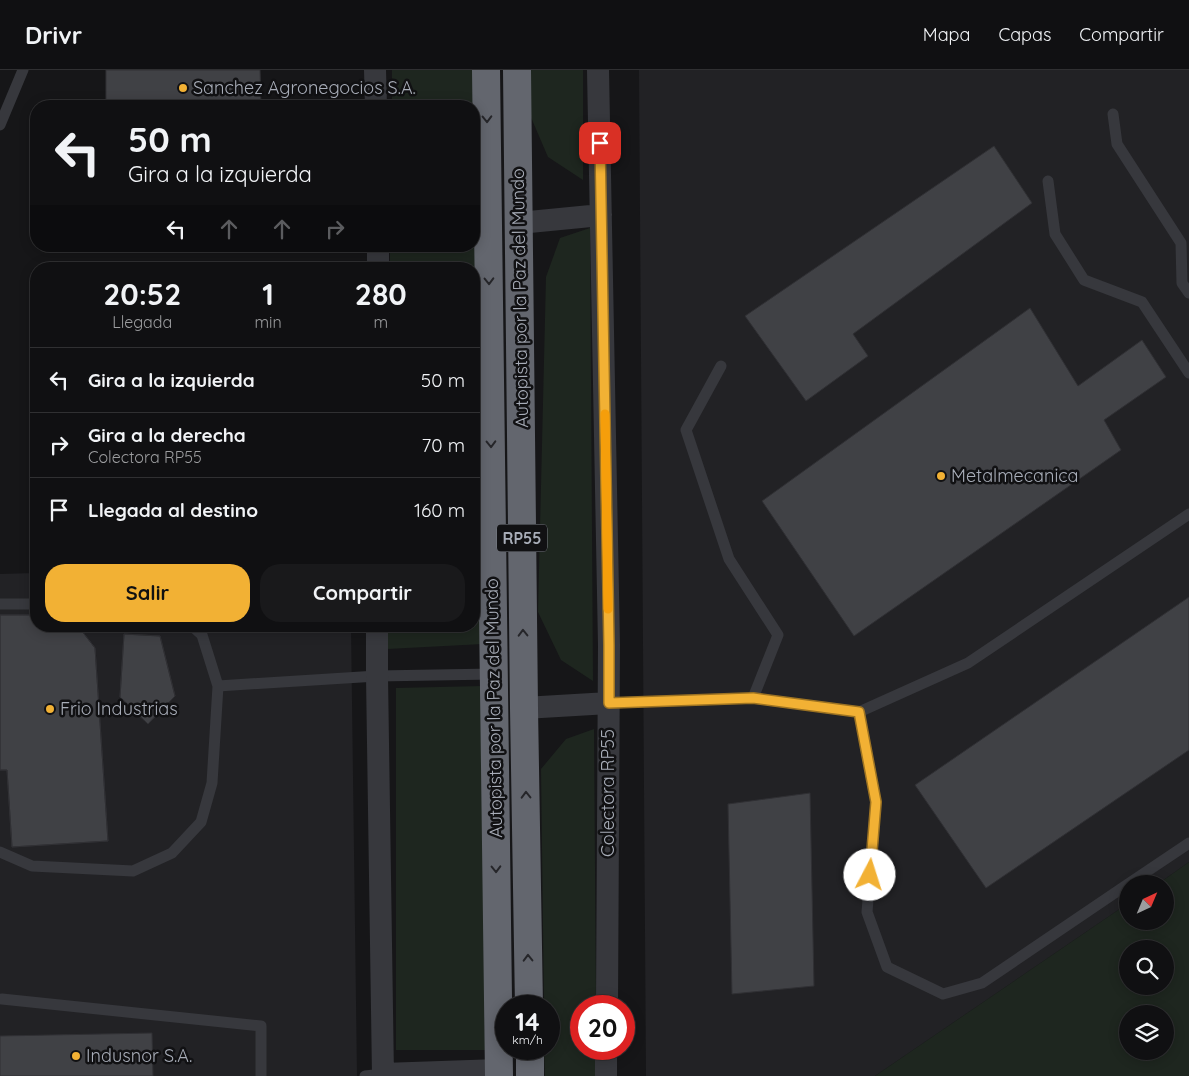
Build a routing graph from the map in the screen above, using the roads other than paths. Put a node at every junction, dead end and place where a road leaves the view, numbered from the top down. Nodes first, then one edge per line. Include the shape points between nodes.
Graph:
1 (23, 70) edge
2 (375, 70) edge
3 (486, 70) edge
4 (517, 70) edge
5 (598, 70) edge
6 (376, 100) edge
7 (1114, 114) dead end
8 (0, 124) edge
9 (1048, 181) dead end
10 (601, 215) junction
11 (519, 223) junction
12 (1189, 293) edge
13 (720, 366) dead end
14 (1189, 373) edge
15 (1189, 514) edge
16 (0, 604) edge
17 (30, 604) edge
18 (199, 632) edge
19 (377, 632) edge
20 (493, 674) junction
21 (377, 676) junction
22 (218, 686) junction
23 (753, 698) junction
24 (609, 703) junction
25 (524, 708) junction
26 (859, 712) junction
27 (1189, 843) edge
28 (0, 852) edge
29 (1141, 875) edge
30 (1119, 890) edge
31 (529, 995) edge
32 (607, 995) edge
33 (2, 999) dead end
34 (530, 1060) edge
35 (606, 1060) edge
36 (499, 1073) edge
37 (377, 1075) edge
38 (261, 1076) edge
39 (530, 1076) edge
40 (606, 1076) edge

1 - 8 lane
2 - 6 street
3 -> 20 highway, Autopista por la Paz del Mundo / RP55
4 - 11 highway, Autopista por la Paz del Mundo / RP55
5 - 10 street, Colectora RP55
7 - 12 lane via 1117,144 1181,243 1182,283
9 - 14 lane via 1055,234 1084,280 1142,302
10 - 11 street
10 - 24 street, Colectora RP55
25 -> 11 highway, Autopista por la Paz del Mundo / RP55
13 - 23 lane via 686,430 729,559 778,634
15 - 26 lane via 968,663
16 - 17 lane
18 - 22 lane
19 - 21 street
20 - 21 lane
20 -> 36 highway, Autopista por la Paz del Mundo / RP55
21 - 22 lane
21 - 37 street
22 - 28 lane via 212,783 201,822 172,853 132,871 32,866
23 - 24 lane
23 - 26 lane
24 - 25 street
24 - 32 street, Colectora RP55
31 -> 25 highway, Autopista por la Paz del Mundo / RP55
26 - 30 lane via 876,802 867,912 887,967 943,994 982,983
27 - 29 lane
33 - 38 lane via 261,1026
34 - 39 highway
35 - 40 street
36 - 37 street

